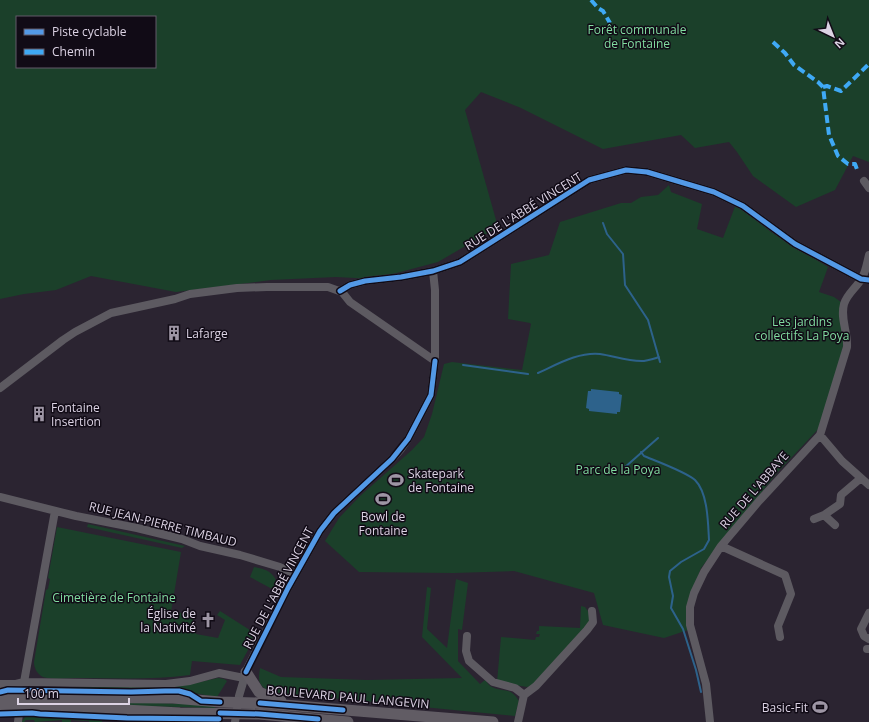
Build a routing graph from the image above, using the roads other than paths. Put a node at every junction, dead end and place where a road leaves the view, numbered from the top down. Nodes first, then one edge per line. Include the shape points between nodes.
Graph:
1 (869, 255) edge
2 (433, 271) junction
3 (865, 280) edge
4 (340, 291) junction
5 (434, 361) junction
6 (0, 388) edge
7 (820, 435) junction
8 (861, 478) junction
9 (869, 485) edge
10 (0, 497) edge
11 (55, 511) junction
12 (824, 515) junction
13 (814, 519) dead end
14 (835, 525) dead end
15 (721, 546) junction
16 (295, 574) junction
17 (592, 611) dead end
18 (869, 612) edge
19 (467, 636) dead end
20 (780, 637) dead end
21 (869, 639) edge
22 (245, 675) junction
23 (24, 682) junction
24 (0, 684) edge
25 (524, 695) junction
26 (0, 697) edge
27 (0, 705) edge
28 (20, 705) junction
29 (296, 706) junction
30 (236, 713) edge
31 (18, 722) edge
32 (348, 722) edge
33 (493, 722) edge
34 (518, 722) edge
35 (710, 722) edge

1 - 3 street, RUE DE L'ABBAYE
2 - 3 street, RUE DE L'ABBÉ VINCENT via 460,262 589,180 626,170 647,172 714,192 743,206 795,244
2 - 4 street via 350,284
2 - 5 street, RUE DE L'ABBÉ VINCENT
3 - 7 street, RUE DE L'ABBAYE via 844,303 843,318 847,347
4 - 5 street via 350,302
4 - 6 street via 328,287 237,288 190,294 111,313 63,340
5 - 16 street, RUE DE L'ABBÉ VINCENT via 431,395 408,439 392,459 334,513 320,531
7 - 8 street via 842,461
7 - 15 street, RUE DE L'ABBAYE
8 - 9 street
8 - 12 street via 841,495 840,504
10 - 11 street, RUE JEAN-PIERRE TIMBAUD
11 - 16 street, RUE JEAN-PIERRE TIMBAUD via 182,539 280,567
11 - 23 street
12 - 13 street
12 - 14 street
15 - 20 street via 785,575 791,594 778,626
15 - 35 street, RUE DE L'ABBAYE via 704,572 694,594 689,616 706,684
16 - 22 street, RUE DE L'ABBÉ VINCENT
17 - 25 street via 593,622 587,630 536,686
18 - 21 street via 861,629 864,636
19 - 25 street via 466,651 469,661 493,682 515,688
22 - 23 street via 219,673 166,684
22 - 29 main road via 259,692
22 - 30 street, RUE DE L'ABBÉ VINCENT
23 - 24 street
25 - 34 street
26 - 30 main road, BOULEVARD PAUL LANGEVIN via 173,698 220,702
27 - 28 main road, BOULEVARD PAUL LANGEVIN
28 - 30 main road, BOULEVARD PAUL LANGEVIN via 180,713
28 - 31 street
29 - 30 main road, BOULEVARD PAUL LANGEVIN via 260,703
29 - 33 main road, BOULEVARD PAUL LANGEVIN
30 - 32 main road, BOULEVARD PAUL LANGEVIN

